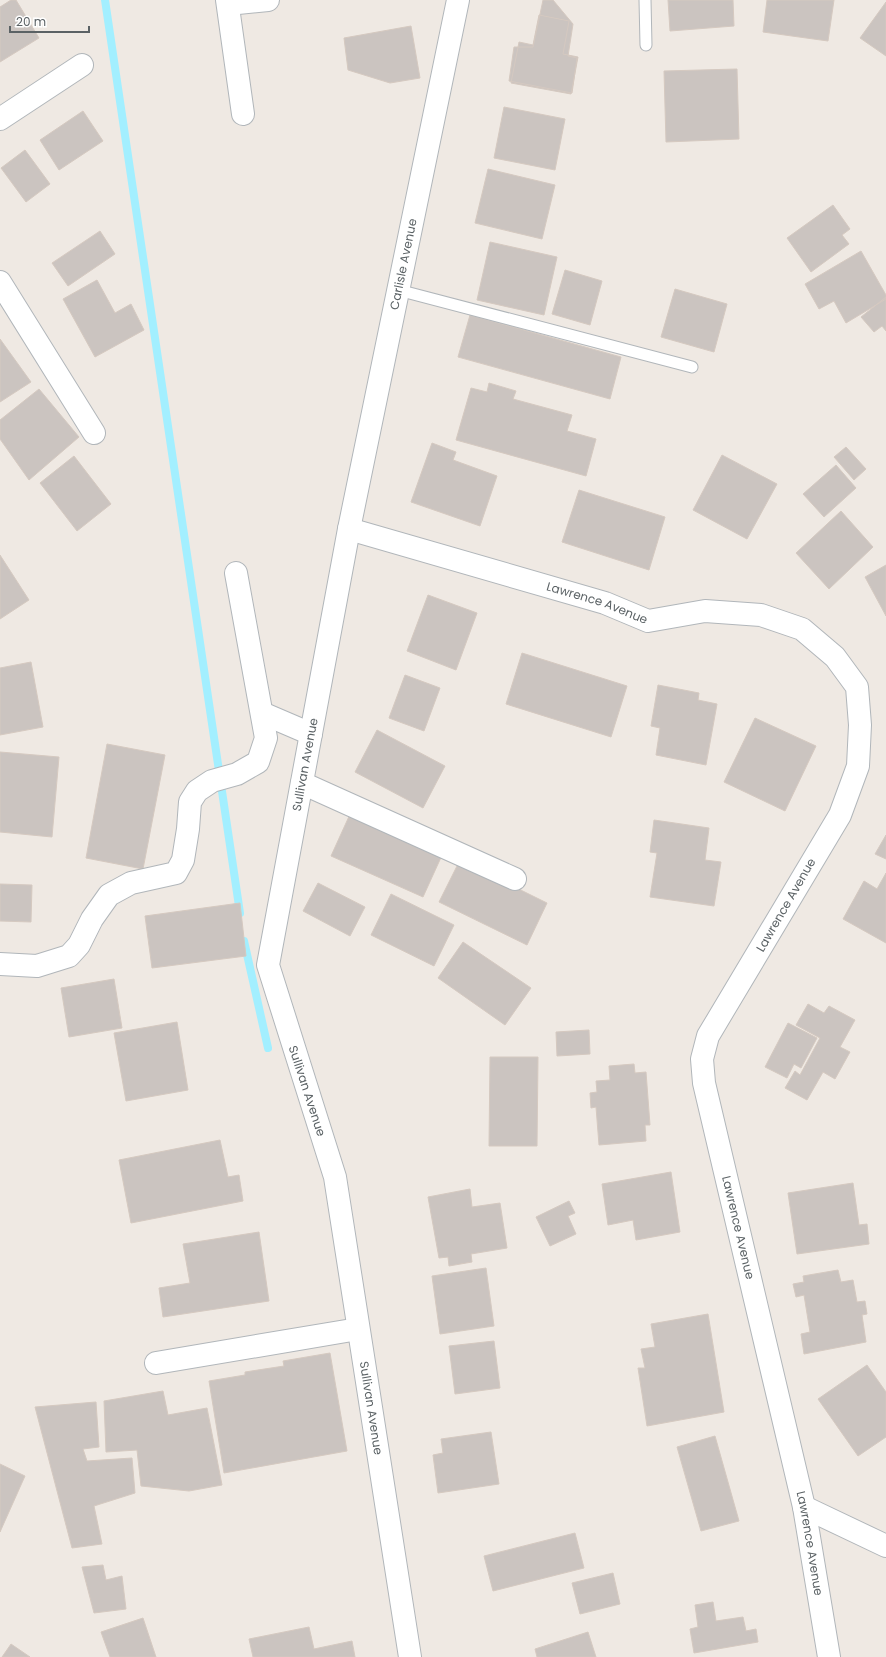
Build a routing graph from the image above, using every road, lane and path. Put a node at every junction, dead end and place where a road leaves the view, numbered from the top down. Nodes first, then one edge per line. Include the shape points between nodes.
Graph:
1 (268, 0) edge
2 (458, 0) edge
3 (645, 0) edge
4 (227, 2) edge
5 (646, 45) dead end
6 (82, 65) dead end
7 (243, 114) dead end
8 (0, 119) edge
9 (0, 282) edge
10 (398, 290) junction
11 (692, 367) dead end
12 (94, 433) dead end
13 (349, 529) junction
14 (236, 572) dead end
15 (262, 713) junction
16 (310, 734) junction
17 (302, 783) junction
18 (515, 879) dead end
19 (0, 964) edge
20 (358, 1329) junction
21 (156, 1363) dead end
22 (804, 1507) junction
23 (886, 1546) edge
24 (410, 1657) edge
25 (829, 1657) edge

1 - 4 street
2 - 10 street, Carlisle Avenue
3 - 5 lane
4 - 7 street
6 - 8 street
9 - 12 street
10 - 11 lane
10 - 13 street, Carlisle Avenue
13 - 16 street, Sullivan Avenue
13 - 22 street, Lawrence Avenue via 605,603 648,621 705,610 761,615 802,629 835,657 857,687 860,725 858,766 840,815 708,1036 702,1059 704,1083
14 - 15 street
15 - 16 street
15 - 19 street via 266,738 258,762 237,774 212,781 196,791 190,802 183,860 176,873 131,883 109,896 92,919 79,945 69,956 37,966
16 - 17 street, Sullivan Avenue
17 - 18 street
17 - 20 street, Sullivan Avenue via 268,965 335,1177
20 - 21 street
20 - 24 street, Sullivan Avenue
22 - 23 street
22 - 25 street, Lawrence Avenue

